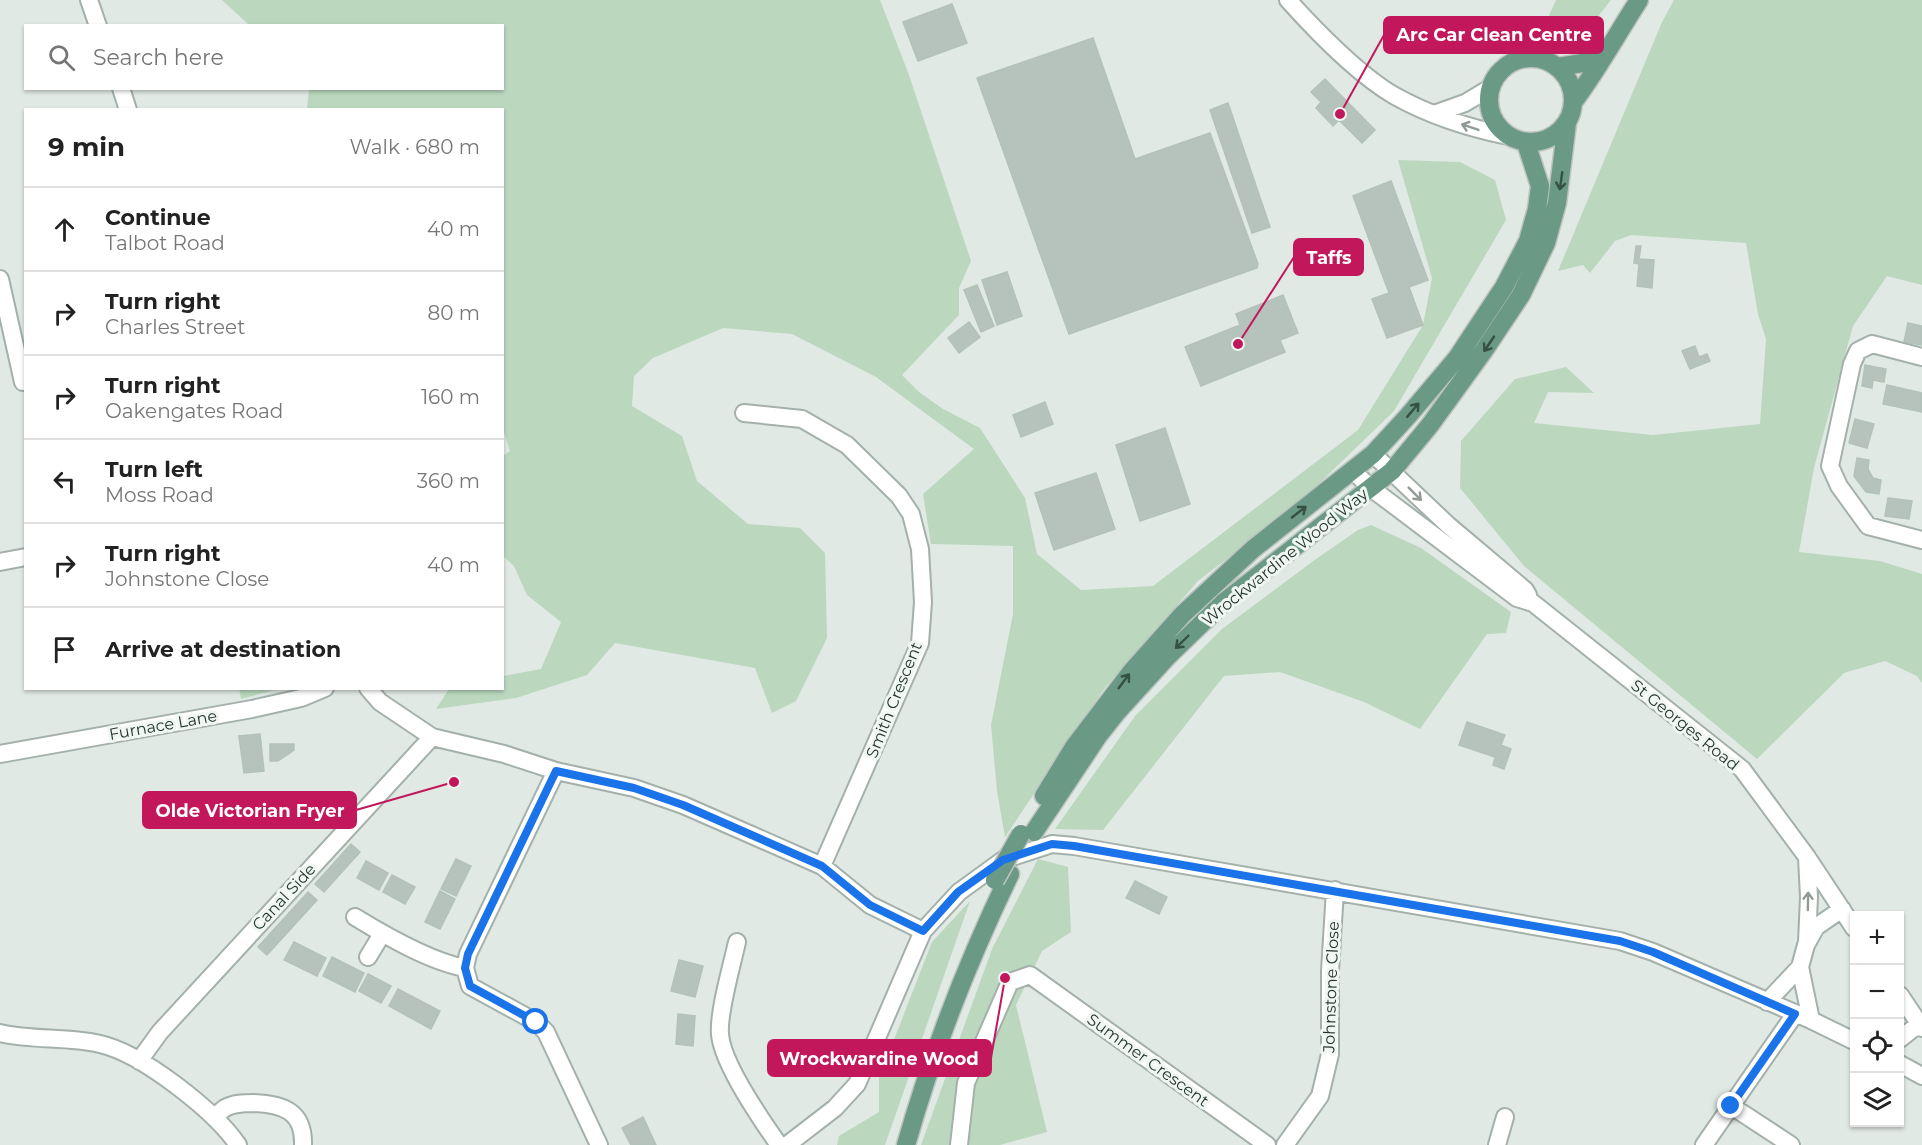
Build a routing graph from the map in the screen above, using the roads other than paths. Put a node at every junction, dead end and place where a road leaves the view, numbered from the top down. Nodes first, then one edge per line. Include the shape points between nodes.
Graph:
1 (90, 0) edge
2 (1288, 0) edge
3 (1639, 0) edge
4 (97, 24) edge
5 (1609, 46) junction
6 (1558, 68) junction
7 (1490, 88) junction
8 (122, 90) edge
9 (1574, 101) junction
10 (127, 108) edge
11 (1434, 114) junction
12 (1567, 123) junction
13 (1508, 136) junction
14 (1526, 143) junction
15 (0, 279) edge
16 (1922, 357) edge
17 (24, 381) edge
18 (744, 414) dead end
19 (1373, 454) junction
20 (1353, 471) junction
21 (1392, 471) junction
22 (1371, 488) junction
23 (1922, 540) edge
24 (24, 557) edge
25 (0, 562) edge
26 (1533, 603) junction
27 (320, 690) edge
28 (370, 690) edge
29 (432, 737) junction
30 (0, 754) edge
31 (556, 771) junction
32 (1027, 833) junction
33 (1807, 857) junction
34 (822, 866) junction
35 (1002, 877) junction
36 (1335, 890) junction
37 (1842, 909) junction
38 (354, 917) dead end
39 (1850, 922) edge
40 (923, 931) junction
41 (382, 934) junction
42 (737, 942) dead end
43 (1806, 945) junction
44 (368, 957) dead end
45 (1800, 967) junction
46 (465, 968) junction
47 (1767, 1002) junction
48 (1904, 1002) edge
49 (1795, 1014) junction
50 (1811, 1020) junction
51 (1921, 1026) edge
52 (0, 1034) edge
53 (1904, 1036) edge
54 (1850, 1039) edge
55 (137, 1059) junction
56 (1904, 1067) edge
57 (1922, 1076) edge
58 (1731, 1106) junction
59 (214, 1117) junction
60 (1505, 1117) dead end
61 (238, 1145) edge
62 (303, 1145) edge
63 (599, 1145) edge
64 (779, 1145) edge
65 (787, 1145) edge
66 (894, 1145) edge
67 (906, 1145) edge
68 (959, 1145) edge
69 (1267, 1145) edge
70 (1285, 1145) edge
71 (1497, 1145) edge
72 (1704, 1145) edge
73 (1791, 1145) edge

1 - 4 street
2 - 11 street via 1354,66 1394,95
3 - 5 main road
5 - 6 main road via 1582,63
5 - 9 main road
6 - 7 main road via 1537,58 1517,60 1501,70
6 - 9 main road via 1569,82
7 - 11 street via 1465,103
7 - 13 main road via 1489,106 1495,123
8 - 10 street
9 - 12 main road
13 -> 11 street
12 - 14 main road via 1542,142
12 -> 21 main road, Wrockwardine Wood Way via 1557,204 1546,243 1521,295 1430,425
13 - 14 main road
19 -> 14 main road, Wrockwardine Wood Way via 1457,358 1504,288 1528,241 1540,186
15 - 17 street
16 - 23 street via 1872,344 1858,351 1830,466 1839,486 1868,526
18 - 34 street, Smith Crescent via 802,419 847,445 899,496 910,514 920,549 920,643
19 - 20 main road, Wrockwardine Wood Way
19 - 21 street, St Georges Road
20 - 22 street, St Georges Road
32 -> 20 main road, Wrockwardine Wood Way via 1074,747 1131,672 1182,615 1253,549
21 - 22 main road, Wrockwardine Wood Way
21 -> 26 street, St Georges Road via 1525,590
22 - 26 street, St Georges Road via 1517,598
22 -> 32 main road, Wrockwardine Wood Way via 1224,602 1168,656 1117,711
24 - 25 street
26 - 33 street, St Georges Road via 1742,770
27 - 30 street, Furnace Lane via 252,709
28 - 29 street via 380,702
29 - 31 street
29 - 55 street, Canal Side
31 - 34 street via 634,788 683,805
31 - 46 street via 468,954
32 - 35 main road, Wrockwardine Wood Way, bridge
33 - 37 street, St Georges Road
43 -> 33 street
34 - 40 street via 870,905
35 - 66 main road, Wrockwardine Wood Way via 972,927 932,1026
35 - 67 main road, Wrockwardine Wood Way via 935,1048
36 - 40 street via 1052,844 1003,860 958,892
36 - 47 street via 1620,941
36 - 70 street, Johnstone Close via 1330,1054 1320,1096
37 - 39 street, St Georges Road
37 - 43 street via 1816,927
38 - 41 street
40 - 65 street via 857,1084 835,1108
41 - 44 street
41 - 46 street
42 - 64 street via 720,1034 752,1106
43 - 45 street
45 - 47 street
45 - 50 street
46 - 63 street via 470,986 536,1022 546,1032
47 - 49 street
48 - 51 street
49 - 50 street
49 - 58 street
50 - 54 street
51 - 53 street
52 - 55 street via 102,1044
55 - 59 street
56 - 57 street
58 - 72 street
58 - 73 street
59 - 61 street
59 - 62 street via 227,1107 242,1103 282,1107 300,1123
60 - 71 street
68 - 69 street, Summer Crescent via 966,1083 1010,982 1030,975

